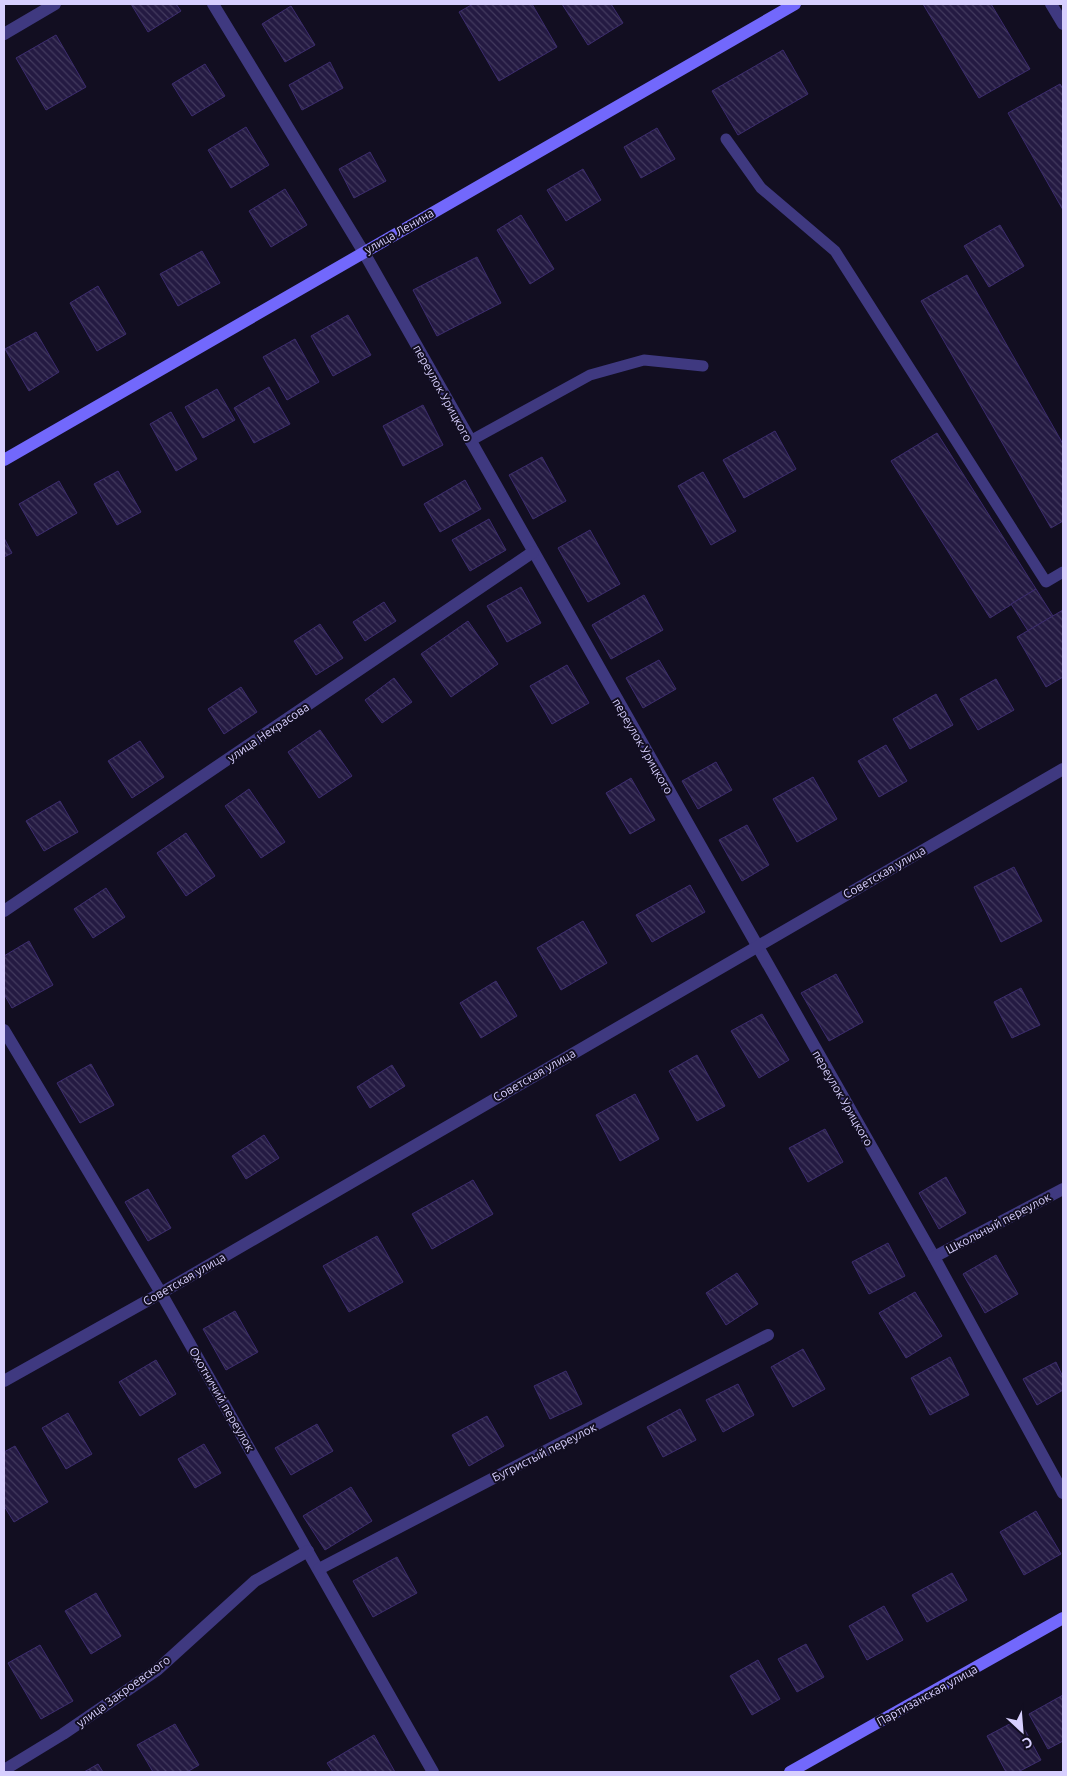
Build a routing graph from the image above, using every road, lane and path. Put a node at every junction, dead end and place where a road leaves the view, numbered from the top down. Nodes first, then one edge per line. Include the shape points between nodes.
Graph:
1 (55, 4) edge
2 (213, 4) edge
3 (795, 4) edge
4 (1052, 4) edge
5 (1063, 24) edge
6 (4, 34) edge
7 (726, 139) dead end
8 (364, 251) junction
9 (703, 366) dead end
10 (470, 441) junction
11 (4, 460) edge
12 (533, 552) junction
13 (1063, 572) edge
14 (1063, 769) edge
15 (4, 911) edge
16 (756, 945) junction
17 (4, 1030) edge
18 (1063, 1189) edge
19 (934, 1257) junction
20 (161, 1293) junction
21 (768, 1335) dead end
22 (4, 1381) edge
23 (1063, 1493) edge
24 (308, 1551) junction
25 (319, 1570) junction
26 (1063, 1618) edge
27 (4, 1770) edge
28 (433, 1772) edge
29 (790, 1772) edge

1 - 6 street
2 - 8 street, переулок Урицкого
3 - 8 main road, улица Ленина
4 - 5 street
7 - 13 lane via 761,188 835,250 1046,582
8 - 10 street, переулок Урицкого
8 - 11 main road, улица Ленина
9 - 10 lane via 644,360 590,375
10 - 12 street, переулок Урицкого
12 - 15 street, улица Некрасова
12 - 16 street, переулок Урицкого
14 - 16 street, Советская улица
16 - 19 street, переулок Урицкого
16 - 20 street, Советская улица
17 - 20 street, Охотничий переулок
18 - 19 street, Школьный переулок
19 - 23 street, переулок Урицкого
20 - 22 street, Советская улица
20 - 24 street, Охотничий переулок
21 - 25 street, Бугристый переулок
24 - 25 street, Охотничий переулок
24 - 27 street, улица Закроевского via 255,1582 157,1670
25 - 28 street, Охотничий переулок
26 - 29 main road, Партизанская улица

